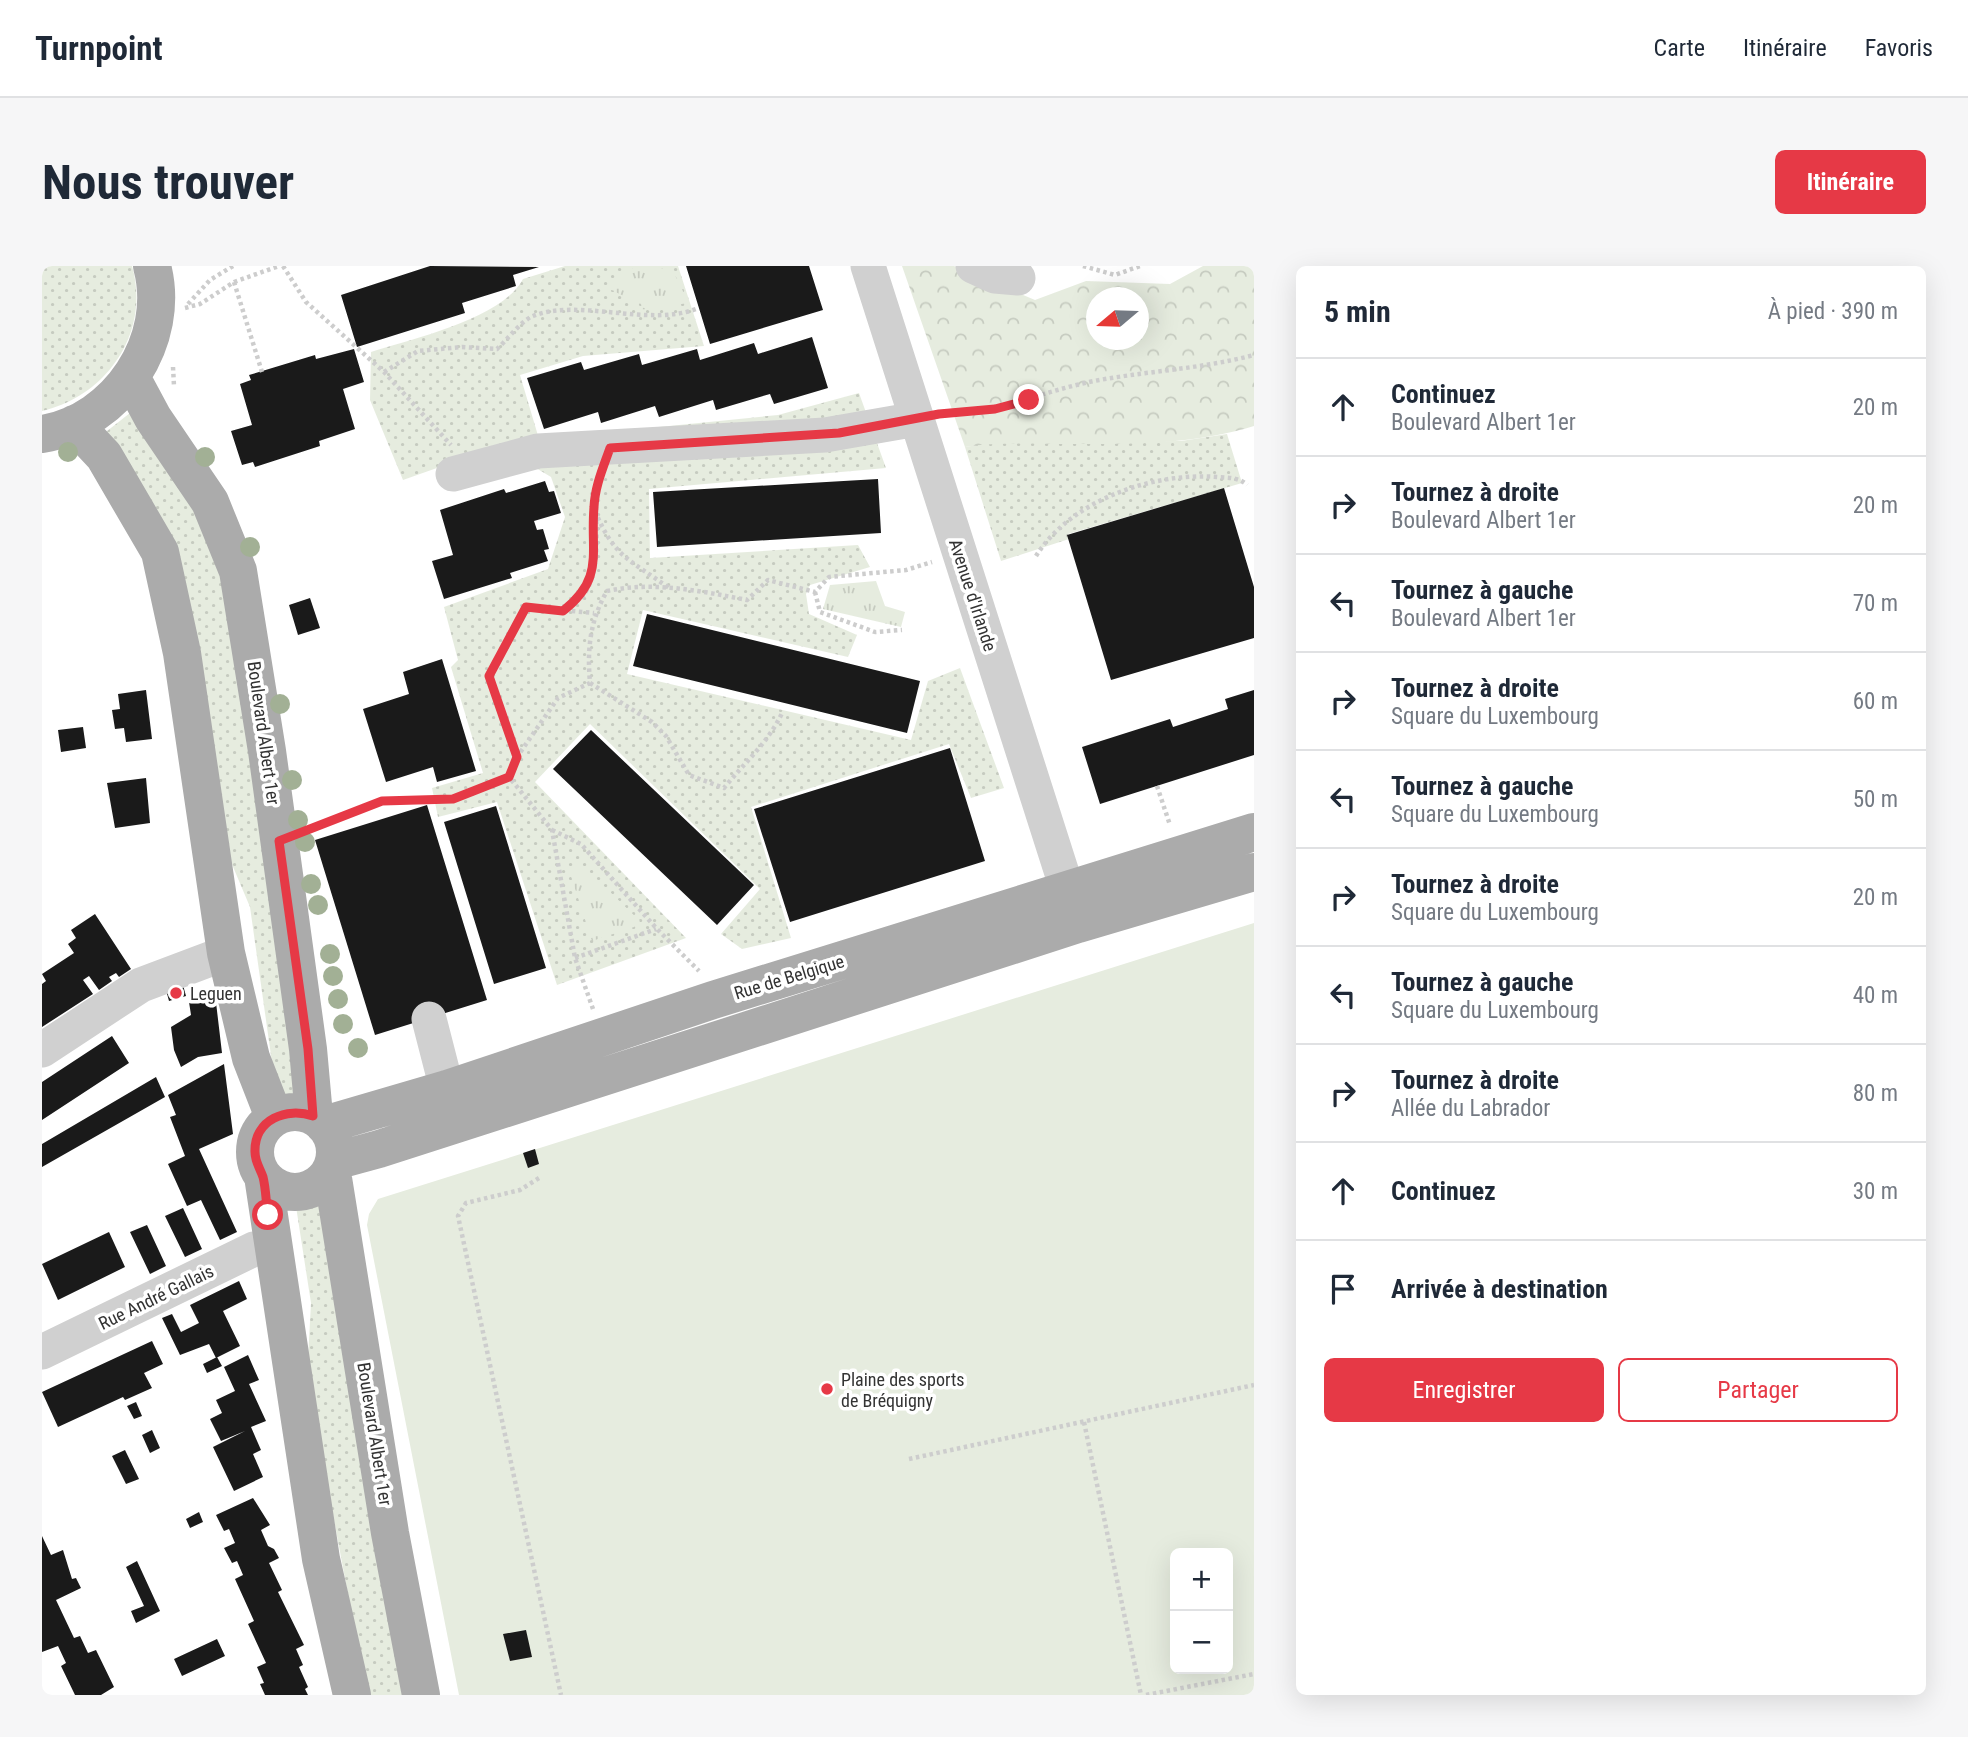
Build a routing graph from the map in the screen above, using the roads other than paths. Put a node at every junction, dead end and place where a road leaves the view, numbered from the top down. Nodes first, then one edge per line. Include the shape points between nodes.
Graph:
1 (868, 266) edge
2 (973, 266) edge
3 (161, 269) edge
4 (1018, 278) dead end
5 (131, 377) junction
6 (917, 419) junction
7 (58, 429) edge
8 (463, 471) road end
9 (1254, 832) edge
10 (1254, 872) edge
11 (1073, 907) junction
12 (226, 953) junction
13 (429, 1019) dead end
14 (42, 1050) edge
15 (446, 1089) junction
16 (274, 1117) junction
17 (319, 1120) junction
18 (334, 1166) junction
19 (263, 1176) junction
20 (271, 1246) junction
21 (42, 1352) edge
22 (352, 1695) edge
23 (421, 1695) edge

1 - 6 street, Avenue d'Irlande
2 - 4 street via 995,276
3 - 5 main road via 153,328
5 - 7 main road via 106,404
5 - 17 main road, Boulevard Albert 1er via 206,495 238,571
6 - 8 street via 825,435 538,451
6 - 11 street, Avenue d'Irlande
7 - 12 main road via 104,456 160,552 182,653
9 - 11 main road, Rue de Belgique
10 - 11 main road, Rue de Belgique
11 - 15 main road, Rue de Belgique via 713,1000
11 - 18 main road, Rue de Belgique
12 - 14 street via 141,985
12 - 16 main road via 251,1058
13 - 15 street
15 - 17 main road, Rue de Belgique
16 - 17 main road via 287,1112
16 - 19 main road via 254,1147
17 - 18 main road, Boulevard Albert 1er via 331,1136
18 - 19 main road via 319,1183 295,1192 283,1190
18 - 23 main road, Boulevard Albert 1er via 390,1533
19 - 20 main road
20 - 21 street, Rue André Gallais via 254,1249
20 - 22 main road via 321,1559

